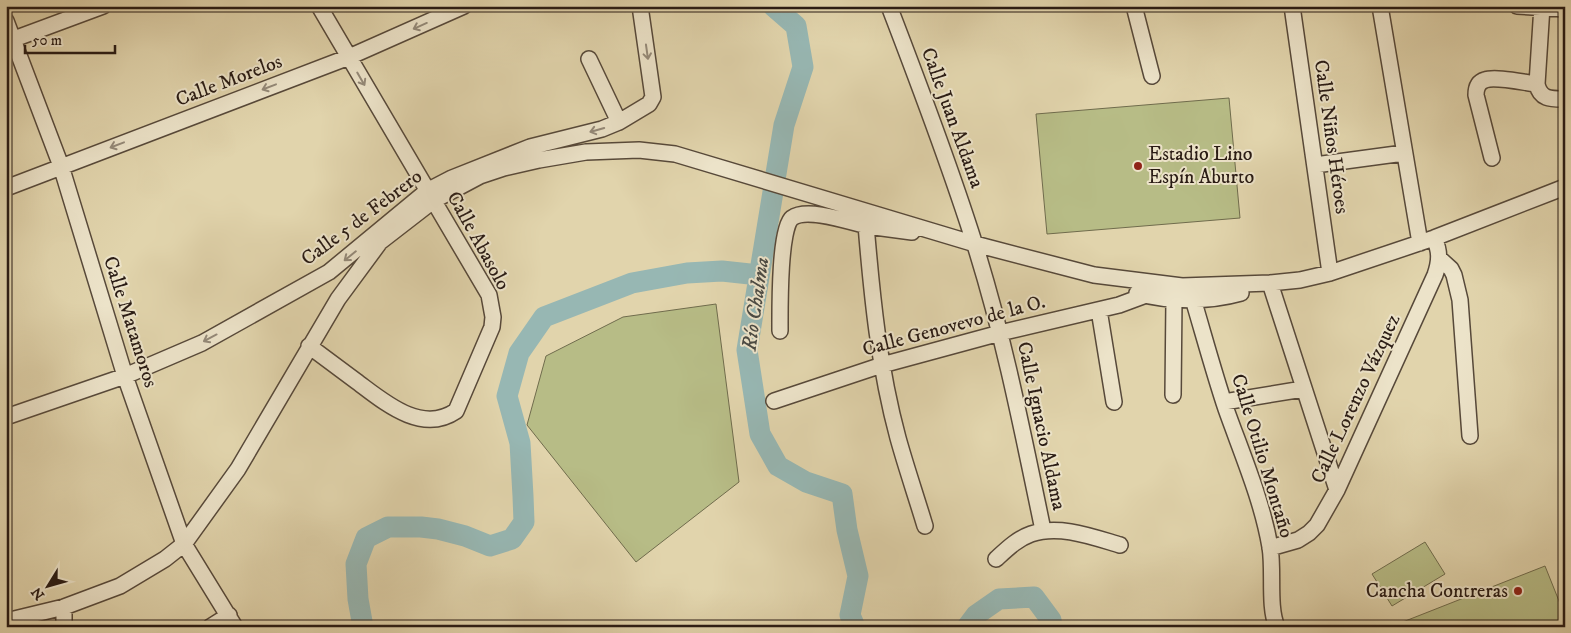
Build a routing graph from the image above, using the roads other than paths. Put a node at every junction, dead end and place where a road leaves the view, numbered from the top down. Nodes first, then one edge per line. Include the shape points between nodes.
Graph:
1 (103, 6) edge
2 (319, 6) edge
3 (464, 6) edge
4 (640, 6) edge
5 (889, 6) edge
6 (1134, 6) edge
7 (1292, 6) edge
8 (1380, 6) edge
9 (1523, 6) edge
10 (1542, 7) edge
11 (1565, 9) edge
12 (6, 21) edge
13 (10, 40) edge
14 (349, 57) junction
15 (589, 59) dead end
16 (1152, 76) dead end
17 (1537, 84) junction
18 (1565, 99) edge
19 (619, 122) junction
20 (1404, 153) junction
21 (1492, 158) dead end
22 (1315, 165) junction
23 (60, 166) junction
24 (1565, 187) edge
25 (6, 188) edge
26 (430, 196) junction
27 (866, 225) junction
28 (949, 236) junction
29 (377, 238) junction
30 (1427, 240) junction
31 (975, 244) junction
32 (1440, 259) junction
33 (1330, 273) junction
34 (1094, 275) junction
35 (1266, 283) junction
36 (1146, 295) junction
37 (1174, 299) junction
38 (1193, 299) junction
39 (1100, 310) junction
40 (780, 331) dead end
41 (1000, 333) junction
42 (309, 346) junction
43 (882, 365) junction
44 (125, 376) junction
45 (1303, 389) junction
46 (1172, 395) dead end
47 (774, 401) dead end
48 (1114, 402) dead end
49 (1224, 402) junction
50 (6, 417) edge
51 (1470, 436) dead end
52 (1337, 490) junction
53 (925, 526) dead end
54 (1043, 530) junction
55 (184, 544) junction
56 (1120, 545) dead end
57 (1270, 548) junction
58 (996, 559) dead end
59 (64, 607) junction
60 (6, 621) edge
61 (232, 621) edge
62 (64, 627) edge
63 (210, 627) edge
64 (1277, 627) edge

1 - 13 street
2 - 14 street, Calle Abasolo
3 -> 14 street, Calle Morelos
4 -> 19 street, Calle 5 de Febrero via 653,97 649,104
5 - 31 street, Calle Juan Aldama
6 - 16 street
7 - 22 street, Calle Niños Héroes
8 - 20 street
9 - 10 street
10 - 11 street
10 - 17 street
12 - 13 street, Calle Matamoros
13 - 23 street, Calle Matamoros
14 -> 23 street, Calle Morelos
14 -> 26 street, Calle Abasolo
15 - 19 street
17 - 18 street via 1542,96
17 - 21 street via 1490,78 1480,82 1476,95
19 -> 26 street, Calle 5 de Febrero via 530,146 461,174
20 - 22 street
20 - 30 street
22 - 33 street, Calle Niños Héroes
23 - 25 street, Calle Morelos
23 - 44 street, Calle Matamoros
24 - 30 street
26 - 28 street via 504,168 539,160 586,152 640,150 675,154
26 - 29 street
26 - 42 street, Calle Abasolo via 489,295 492,308 492,328 456,411 439,418 410,416 391,406
27 - 28 street
27 - 40 street via 824,216 799,215 791,218 782,259
27 - 43 street
28 - 31 street
29 - 42 street
29 -> 44 street, Calle 5 de Febrero via 329,272 281,300 202,343
30 - 32 street via 1439,251
30 - 33 street
31 - 34 street
31 - 41 street, Calle Ignacio Aldama
32 - 51 street via 1454,275 1460,300
32 - 52 street, Calle Lorenzo Vázquez
33 - 35 street
34 - 35 street via 1182,286
34 - 36 street
35 - 38 street via 1237,294
35 - 45 street
36 - 37 street
36 - 39 street, Calle Genovevo de la O.
37 - 38 street
37 - 46 street
38 - 49 street, Calle Otilio Montaño
39 - 41 street, Calle Genovevo de la O.
39 - 48 street
41 - 43 street, Calle Genovevo de la O.
41 - 54 street, Calle Ignacio Aldama
42 - 55 street via 238,469
43 - 47 street, Calle Genovevo de la O.
43 - 53 street via 898,438
44 - 50 street, Calle 5 de Febrero
44 - 55 street, Calle Matamoros
45 - 49 street
45 - 52 street
49 - 57 street, Calle Otilio Montaño via 1259,504
52 - 57 street, Calle Lorenzo Vázquez via 1309,533 1298,540
54 - 56 street via 1083,534
54 - 58 street via 1014,542
55 - 59 street via 120,586
55 - 61 street, Calle Matamoros
57 - 64 street, Calle Otilio Montaño via 1273,612
59 - 60 street
59 - 62 street
61 - 63 street

